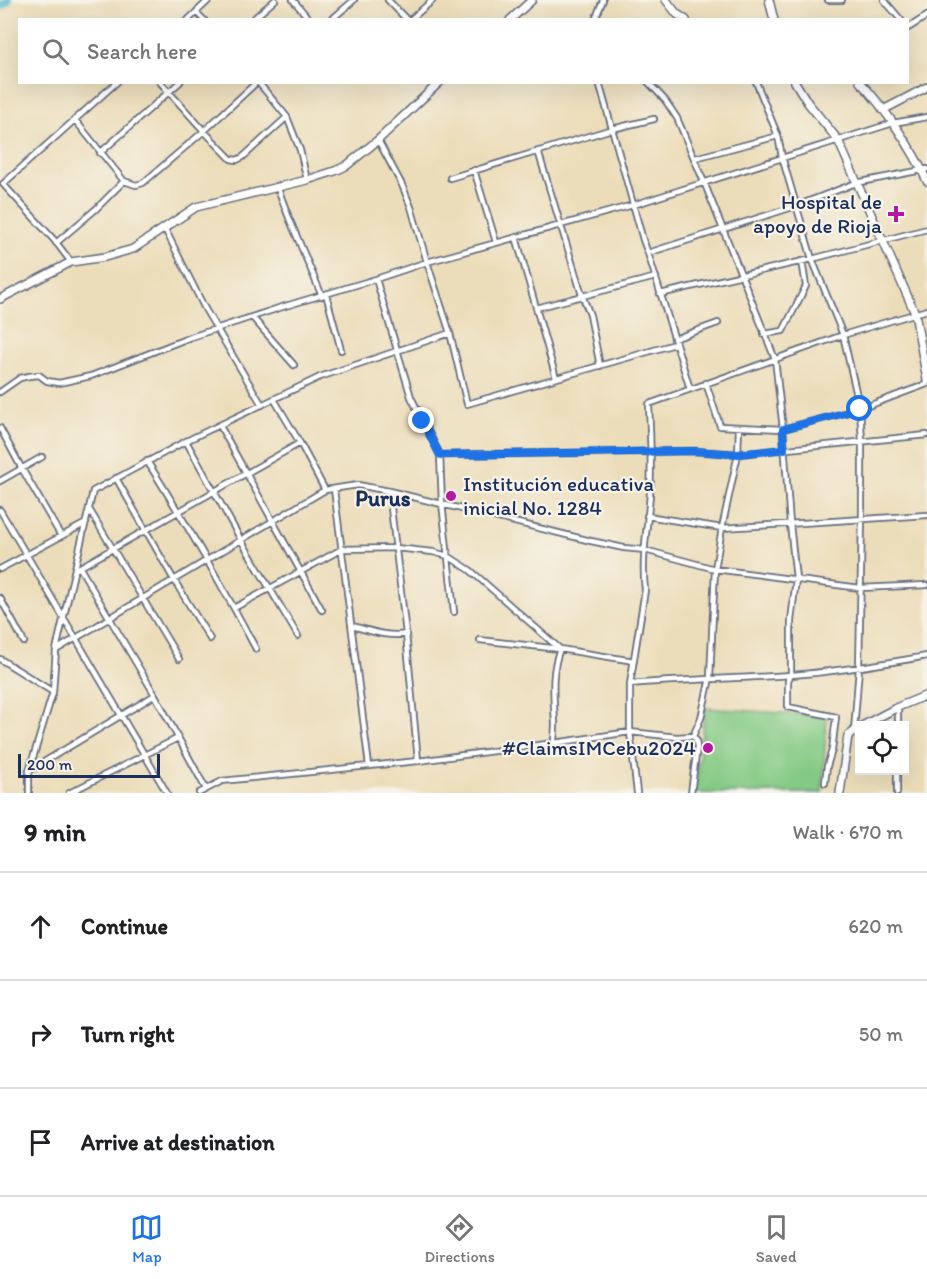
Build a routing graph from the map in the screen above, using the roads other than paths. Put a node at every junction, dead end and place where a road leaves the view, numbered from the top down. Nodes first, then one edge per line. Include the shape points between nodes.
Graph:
1 (209, 0) edge
2 (275, 0) edge
3 (293, 0) edge
4 (354, 0) edge
5 (388, 0) edge
6 (433, 0) edge
7 (532, 0) edge
8 (603, 0) edge
9 (666, 0) edge
10 (769, 0) edge
11 (828, 0) edge
12 (842, 0) edge
13 (884, 0) edge
14 (196, 12) junction
15 (597, 14) junction
16 (927, 16) edge
17 (190, 18) edge
18 (202, 18) edge
19 (254, 18) edge
20 (307, 18) edge
21 (333, 18) edge
22 (407, 18) edge
23 (411, 18) edge
24 (512, 18) edge
25 (596, 18) edge
26 (600, 18) edge
27 (683, 18) edge
28 (774, 18) edge
29 (899, 18) edge
30 (909, 27) edge
31 (115, 84) edge
32 (162, 84) edge
33 (178, 84) edge
34 (256, 84) edge
35 (260, 84) edge
36 (438, 84) edge
37 (600, 84) edge
38 (650, 84) edge
39 (757, 84) edge
40 (796, 84) edge
41 (862, 84) edge
42 (927, 87) edge
43 (169, 93) junction
44 (883, 110) junction
45 (287, 117) junction
46 (927, 117) edge
47 (654, 119) dead end
48 (75, 120) junction
49 (893, 123) junction
50 (612, 129) junction
51 (204, 131) junction
52 (778, 136) junction
53 (378, 140) junction
54 (838, 140) junction
55 (538, 151) junction
56 (100, 153) junction
57 (782, 157) junction
58 (695, 158) junction
59 (925, 169) edge
60 (474, 170) junction
61 (450, 178) dead end
62 (307, 180) junction
63 (124, 181) junction
64 (927, 181) edge
65 (704, 182) junction
66 (856, 183) junction
67 (277, 186) junction
68 (633, 204) junction
69 (796, 206) junction
70 (560, 224) junction
71 (164, 227) junction
72 (927, 229) edge
73 (722, 230) junction
74 (516, 237) junction
75 (883, 241) junction
76 (496, 242) junction
77 (56, 243) junction
78 (648, 253) junction
79 (812, 259) junction
80 (802, 261) junction
81 (71, 262) junction
82 (427, 262) junction
83 (741, 274) junction
84 (656, 277) junction
85 (376, 279) junction
86 (660, 294) junction
87 (324, 295) junction
88 (582, 295) junction
89 (0, 298) edge
90 (536, 308) junction
91 (927, 310) edge
92 (915, 313) junction
93 (252, 317) junction
94 (718, 323) dead end
95 (216, 329) junction
96 (450, 333) junction
97 (764, 334) junction
98 (843, 335) junction
99 (674, 342) junction
100 (341, 350) dead end
101 (398, 351) junction
102 (774, 359) junction
103 (294, 365) dead end
104 (600, 366) junction
105 (556, 378) junction
106 (927, 382) edge
107 (706, 383) junction
108 (690, 389) junction
109 (0, 393) edge
110 (274, 399) junction
111 (262, 405) junction
112 (860, 409) junction
113 (220, 426) junction
114 (739, 427) junction
115 (0, 428) edge
116 (783, 429) junction
117 (927, 435) edge
118 (186, 441) junction
119 (862, 441) junction
120 (300, 443) junction
121 (784, 449) junction
122 (650, 452) junction
123 (738, 454) junction
124 (440, 455) junction
125 (42, 457) dead end
126 (147, 461) junction
127 (22, 469) junction
128 (247, 473) junction
129 (116, 478) junction
130 (0, 481) edge
131 (334, 489) junction
132 (325, 490) junction
133 (389, 491) junction
134 (214, 492) junction
135 (442, 503) junction
136 (89, 508) junction
137 (0, 510) edge
138 (179, 512) junction
139 (927, 515) edge
140 (647, 516) junction
141 (862, 519) junction
142 (274, 522) junction
143 (86, 523) junction
144 (790, 524) junction
145 (722, 528) junction
146 (146, 531) junction
147 (61, 536) junction
148 (241, 540) junction
149 (396, 548) junction
150 (113, 549) junction
151 (342, 549) junction
152 (645, 550) junction
153 (26, 555) junction
154 (448, 556) junction
155 (207, 560) junction
156 (0, 569) edge
157 (78, 569) junction
158 (715, 569) junction
159 (301, 572) junction
160 (796, 579) junction
161 (174, 580) junction
162 (927, 585) edge
163 (860, 588) junction
164 (270, 589) junction
165 (0, 598) edge
166 (143, 599) junction
167 (234, 608) junction
168 (322, 610) dead end
169 (454, 612) dead end
170 (63, 617) junction
171 (110, 619) junction
172 (352, 626) junction
173 (406, 634) junction
174 (298, 636) dead end
175 (76, 639) junction
176 (210, 639) dead end
177 (480, 640) dead end
178 (24, 642) dead end
179 (256, 649) dead end
180 (560, 649) junction
181 (56, 650) junction
182 (927, 656) edge
183 (0, 659) edge
184 (179, 659) dead end
185 (634, 661) junction
186 (859, 668) junction
187 (791, 675) junction
188 (710, 678) junction
189 (630, 684) junction
190 (53, 692) junction
191 (155, 694) junction
192 (925, 697) edge
193 (898, 707) junction
194 (122, 715) junction
195 (858, 721) edge
196 (871, 721) edge
197 (898, 721) edge
198 (855, 730) edge
199 (630, 732) junction
200 (693, 736) junction
201 (178, 738) junction
202 (554, 743) junction
203 (145, 755) junction
204 (418, 761) junction
205 (369, 766) junction
206 (29, 771) junction
207 (897, 775) edge
208 (825, 783) dead end
209 (206, 789) junction
210 (29, 793) edge
211 (69, 793) edge
212 (168, 793) edge
213 (199, 793) edge
214 (638, 793) edge
215 (691, 793) edge
216 (840, 793) edge
217 (897, 793) edge

1 - 14 street
2 - 19 street
3 - 20 street
4 - 21 street
5 - 22 street
6 - 23 street
7 - 24 street
8 - 15 street
9 - 27 street
10 - 28 street
11 - 12 street
13 - 29 street
14 - 17 street
14 - 18 street
15 - 25 street
15 - 26 street
16 - 30 street
31 - 48 street
32 - 43 street
33 - 43 street
34 - 51 street
35 - 45 street
36 - 53 street
37 - 50 street
38 - 58 street via 674,112
39 - 52 street
40 - 54 street
41 - 44 street
42 - 44 street
43 - 51 street
43 - 56 street
44 - 49 street
45 - 51 street via 237,160 231,159
45 - 62 street
46 - 49 street
47 - 50 street
48 - 56 street
48 - 77 street via 3,184
49 - 54 street
49 - 59 street
50 - 55 street
50 - 68 street
51 - 63 street via 143,183
52 - 57 street
52 - 58 street
53 - 62 street via 346,166
53 - 82 street via 402,185
54 - 57 street
54 - 66 street
55 - 60 street
55 - 70 street
56 - 63 street
57 - 65 street
57 - 69 street
58 - 65 street
59 - 64 street
59 - 66 street
60 - 61 street
60 - 76 street
62 - 67 street
63 - 77 street
65 - 68 street
65 - 73 street
66 - 69 street
66 - 75 street
67 - 71 street via 196,207
67 - 87 street
68 - 70 street
68 - 78 street
69 - 73 street
69 - 79 street
70 - 74 street
70 - 88 street
71 - 81 street via 133,249
71 - 95 street
72 - 75 street
73 - 78 street
73 - 83 street
74 - 76 street
74 - 90 street
75 - 79 street
75 - 92 street
76 - 82 street
77 - 81 street
78 - 84 street
79 - 80 street
79 - 98 street
80 - 83 street
80 - 97 street via 806,286 783,331
81 - 89 street
82 - 85 street
82 - 96 street
83 - 86 street
83 - 97 street
84 - 86 street
84 - 88 street
85 - 87 street
85 - 101 street
86 - 99 street
87 - 93 street
87 - 100 street
88 - 90 street
88 - 104 street
90 - 105 street
91 - 92 street
92 - 98 street
92 - 106 street
93 - 95 street
93 - 103 street
94 - 99 street
95 - 109 street via 91,376 59,383 39,375 29,376
95 - 111 street
96 - 101 street
96 - 105 street via 467,404
97 - 102 street
98 - 102 street
98 - 112 street
99 - 104 street
99 - 108 street
101 - 110 street via 320,377
101 - 124 street via 411,397
102 - 107 street
102 - 116 street
104 - 105 street
106 - 112 street
107 - 108 street
107 - 114 street via 720,426
108 - 122 street via 650,404
110 - 111 street
110 - 120 street
111 - 113 street
112 - 116 street
112 - 119 street
113 - 118 street
113 - 128 street
114 - 116 street
114 - 123 street
115 - 127 street
116 - 121 street
117 - 119 street
118 - 126 street
118 - 134 street
119 - 121 street
119 - 141 street
120 - 128 street
120 - 132 street
121 - 123 street
121 - 144 street
122 - 123 street
122 - 124 street
122 - 140 street
123 - 145 street
124 - 135 street
125 - 127 street
126 - 129 street
126 - 138 street
127 - 130 street
127 - 147 street
128 - 134 street
128 - 142 street
129 - 136 street via 93,490
129 - 146 street
131 - 132 street
131 - 133 street via 357,485
131 - 151 street
132 - 142 street
133 - 135 street
133 - 149 street
134 - 138 street
134 - 148 street
135 - 152 street via 591,541
135 - 154 street
136 - 143 street
136 - 150 street
137 - 153 street
138 - 146 street
138 - 155 street
139 - 141 street
140 - 145 street
140 - 152 street
141 - 144 street
141 - 163 street
142 - 148 street
142 - 159 street
143 - 147 street
143 - 157 street
144 - 145 street
144 - 160 street
145 - 158 street
146 - 150 street
146 - 161 street
147 - 153 street
148 - 155 street
148 - 164 street
149 - 151 street
149 - 154 street
149 - 173 street
150 - 157 street
150 - 166 street
151 - 159 street
151 - 172 street
152 - 158 street
152 - 185 street via 645,590
153 - 156 street
153 - 170 street
154 - 169 street
154 - 180 street via 470,570
155 - 161 street
155 - 167 street
157 - 170 street
157 - 171 street
158 - 160 street
158 - 188 street
159 - 164 street
159 - 168 street
160 - 163 street
160 - 187 street via 790,621
161 - 166 street
161 - 176 street
162 - 163 street
163 - 186 street
164 - 167 street
164 - 174 street
165 - 178 street
166 - 171 street
166 - 184 street
167 - 179 street
170 - 175 street
170 - 181 street
171 - 175 street
171 - 191 street
172 - 173 street
172 - 205 street
173 - 204 street
175 - 181 street
175 - 194 street
177 - 180 street
180 - 185 street
180 - 202 street via 555,661
181 - 190 street
182 - 186 street
183 - 190 street
185 - 189 street
186 - 187 street
186 - 195 street
187 - 188 street
187 - 208 street via 788,707 836,717
188 - 189 street
188 - 200 street
189 - 199 street
190 - 206 street
191 - 194 street
191 - 201 street
192 - 193 street
193 - 196 street
193 - 197 street
194 - 203 street
194 - 206 street
198 - 216 street via 848,736
199 - 200 street
199 - 202 street
199 - 214 street
200 - 215 street via 697,747
201 - 203 street
201 - 209 street
202 - 204 street
203 - 211 street
203 - 212 street
204 - 205 street
205 - 209 street via 222,781
206 - 210 street
207 - 217 street
209 - 213 street

